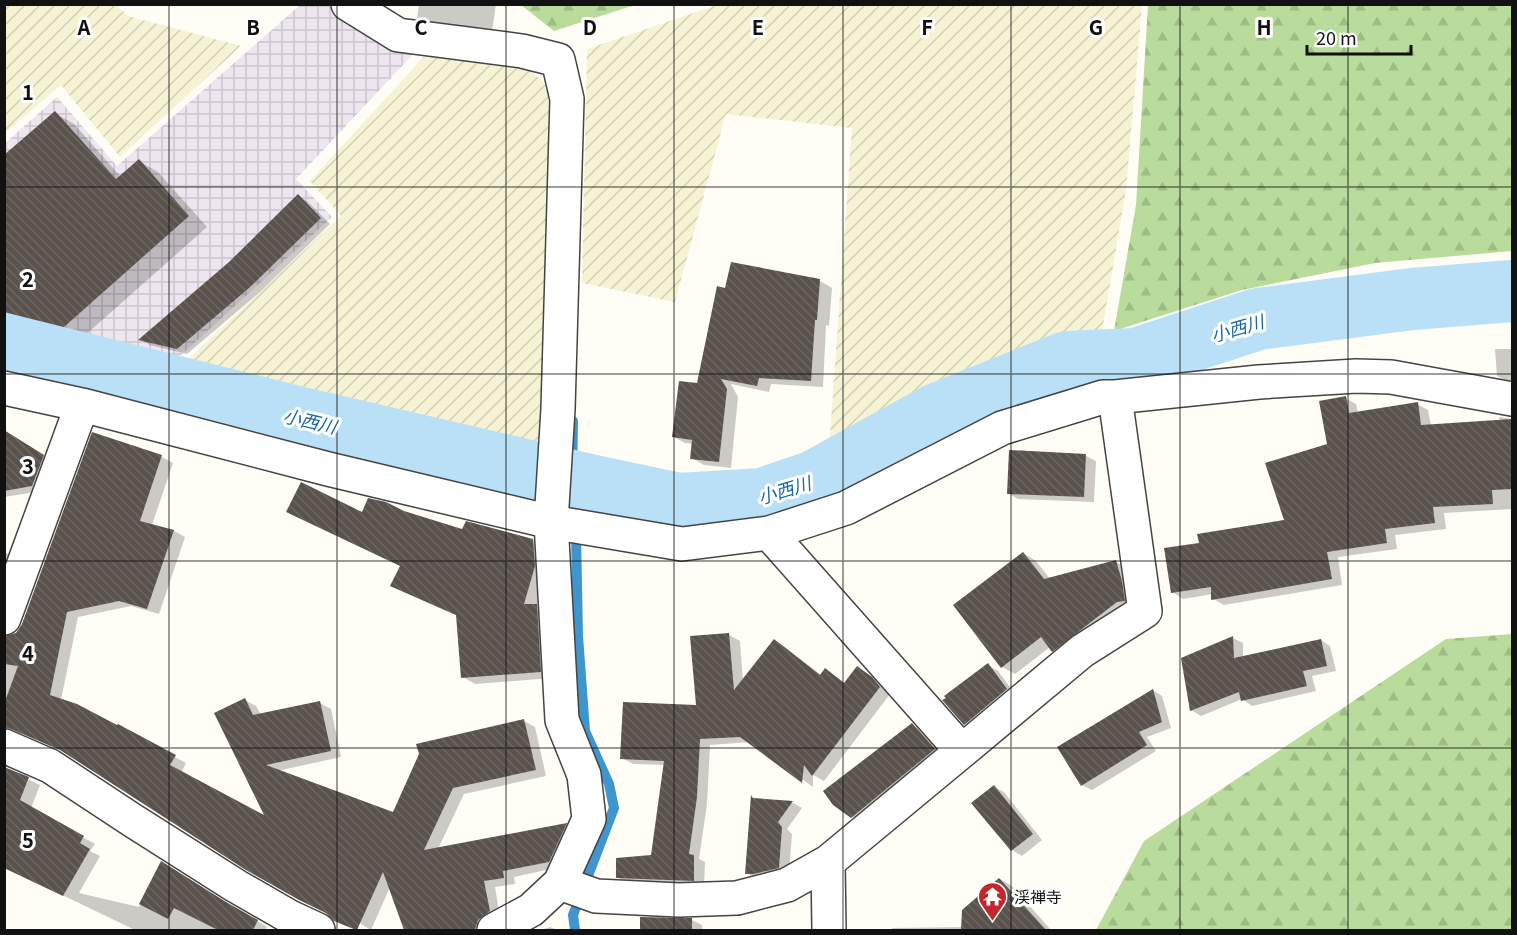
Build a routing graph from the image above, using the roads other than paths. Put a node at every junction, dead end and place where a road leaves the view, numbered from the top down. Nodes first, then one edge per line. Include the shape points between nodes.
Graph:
1 (348, 4) edge
2 (4, 388) edge
3 (1115, 397) junction
4 (1512, 399) edge
5 (82, 405) junction
6 (551, 522) junction
7 (769, 533) junction
8 (4, 618) edge
9 (4, 746) edge
10 (962, 751) junction
11 (828, 862) junction
12 (560, 883) junction
13 (318, 930) edge
14 (494, 930) edge
15 (829, 930) edge

1 - 6 street via 398,35 522,51 558,60 567,99
2 - 5 street
3 - 4 street via 1356,376 1391,377
3 - 7 street via 1103,397 1002,428 846,508
3 - 10 street via 1145,611 1082,651
5 - 6 street
5 - 8 street
6 - 7 street via 682,544
6 - 12 street via 562,720 584,775 589,819
7 - 10 street
9 - 13 street via 51,766 236,886
10 - 11 street
11 - 12 street via 787,885 737,898 596,896
11 - 15 street
12 - 14 street via 531,910

